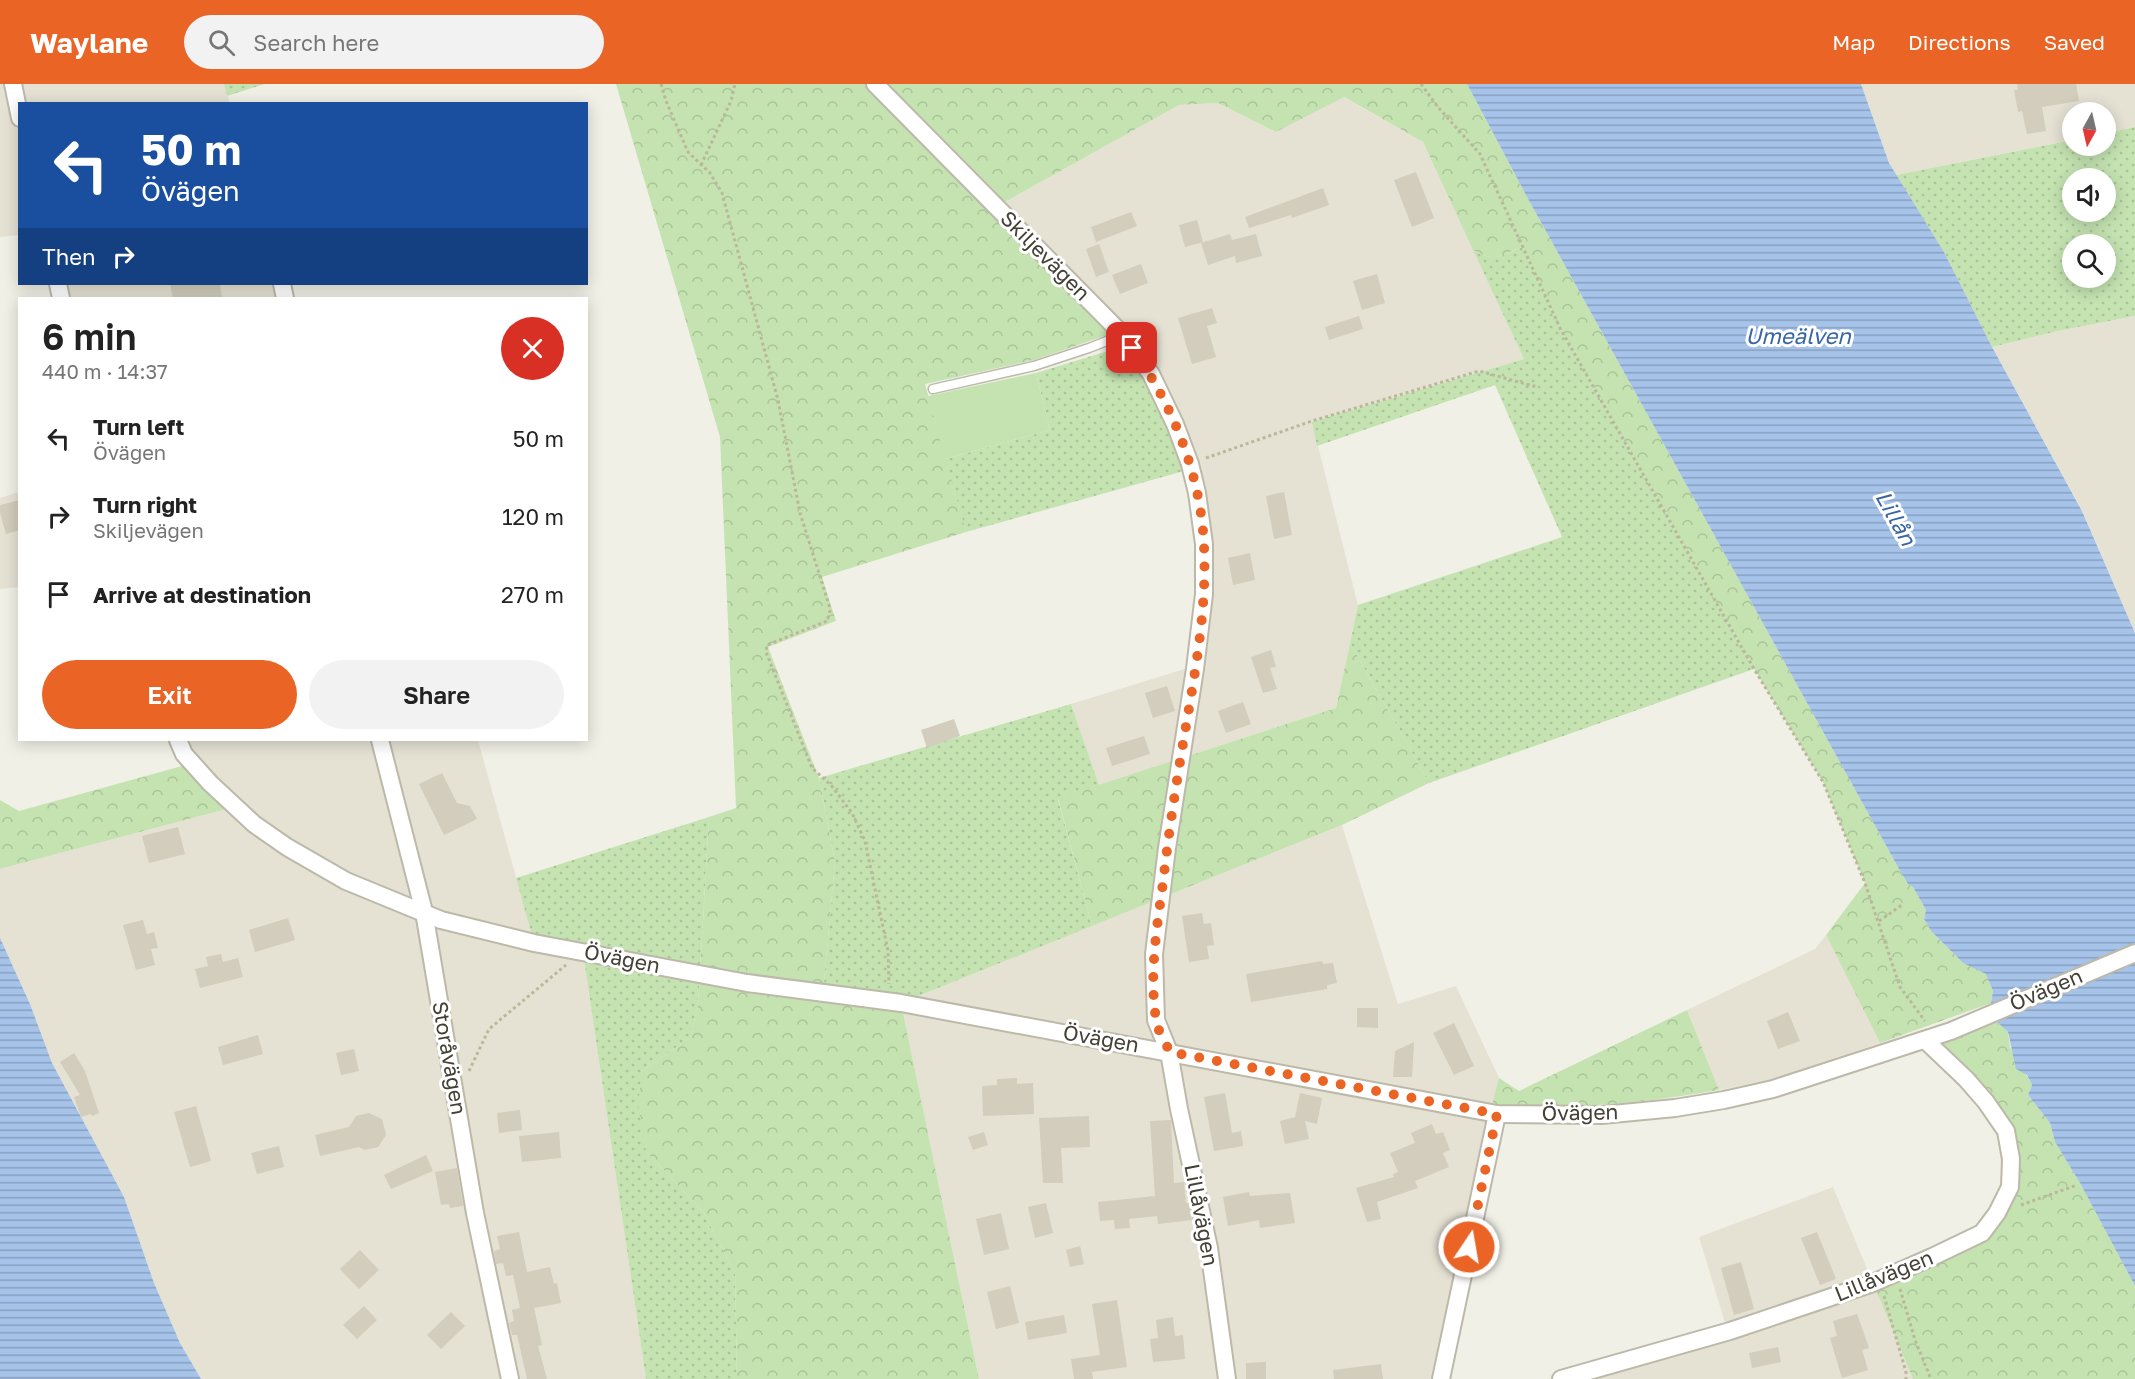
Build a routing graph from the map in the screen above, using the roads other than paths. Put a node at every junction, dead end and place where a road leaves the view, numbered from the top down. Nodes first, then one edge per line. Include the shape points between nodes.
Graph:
1 (13, 84) edge
2 (875, 84) edge
3 (18, 108) edge
4 (1123, 335) junction
5 (933, 389) dead end
6 (178, 741) edge
7 (380, 741) edge
8 (424, 912) junction
9 (2135, 953) edge
10 (1938, 1036) junction
11 (1170, 1052) junction
12 (1497, 1114) junction
13 (510, 1379) edge
14 (1227, 1379) edge
15 (1441, 1379) edge
16 (1561, 1379) edge

1 - 3 street
2 - 4 street, Skiljevägen
4 - 5 lane via 1035,366
4 - 11 street, Skiljevägen via 1151,374 1175,424 1190,464 1204,544 1204,594 1195,669 1154,954 1156,1020
6 - 8 street, Övägen via 184,754 210,783 254,824 287,847 346,881
7 - 8 street, Storåvägen
8 - 11 street, Övägen via 441,920 534,942 747,983 889,1001
8 - 13 street, Storåvägen via 475,1213
9 - 10 street, Övägen
10 - 12 street, Övägen via 1773,1089 1724,1100 1602,1115
10 - 16 street, Lillåvägen via 2006,1131 2010,1187 1982,1233 1879,1280 1730,1331
11 - 12 street, Övägen
11 - 14 street, Lillåvägen via 1209,1248
12 - 15 street

